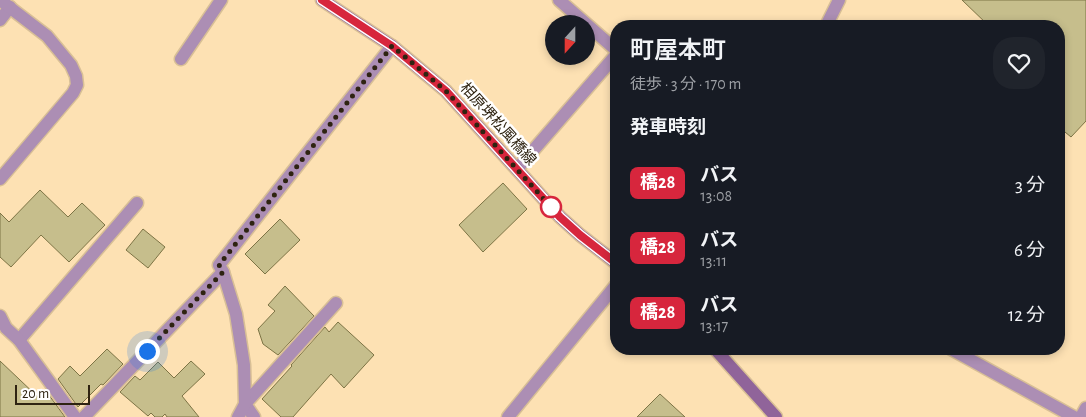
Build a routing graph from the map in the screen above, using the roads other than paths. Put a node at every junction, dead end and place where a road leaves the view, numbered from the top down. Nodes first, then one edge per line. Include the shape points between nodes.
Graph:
1 (221, 0) edge
2 (322, 0) edge
3 (559, 0) edge
4 (839, 0) edge
5 (5, 4) edge
6 (0, 20) edge
7 (829, 20) edge
8 (610, 45) edge
9 (392, 46) junction
10 (181, 59) dead end
11 (610, 62) edge
12 (517, 169) junction
13 (0, 179) edge
14 (137, 204) dead end
15 (610, 259) edge
16 (223, 272) junction
17 (610, 292) edge
18 (336, 303) dead end
19 (0, 316) edge
20 (3, 331) edge
21 (19, 340) junction
22 (720, 355) edge
23 (962, 355) edge
24 (245, 404) junction
25 (1086, 408) edge
26 (74, 417) edge
27 (84, 417) edge
28 (238, 417) edge
29 (254, 417) edge
30 (508, 417) edge
31 (776, 417) edge
32 (1074, 417) edge
33 (1081, 417) edge

1 - 10 street
2 - 9 street, 相原堺松風橋線
3 - 8 street
4 - 7 street
5 - 6 street
5 - 13 street via 47,36 70,65 77,85
9 - 12 street, 相原堺松風橋線 via 446,91
9 - 16 street via 219,265
11 - 12 street
12 - 15 street, 相原堺松風橋線 via 560,217
14 - 21 street
16 - 24 street via 236,314 244,365
16 - 27 street
17 - 30 street
18 - 24 street
19 - 20 street
20 - 21 street
21 - 26 street
22 - 31 street
23 - 32 street
24 - 28 street
24 - 29 street
25 - 33 street

